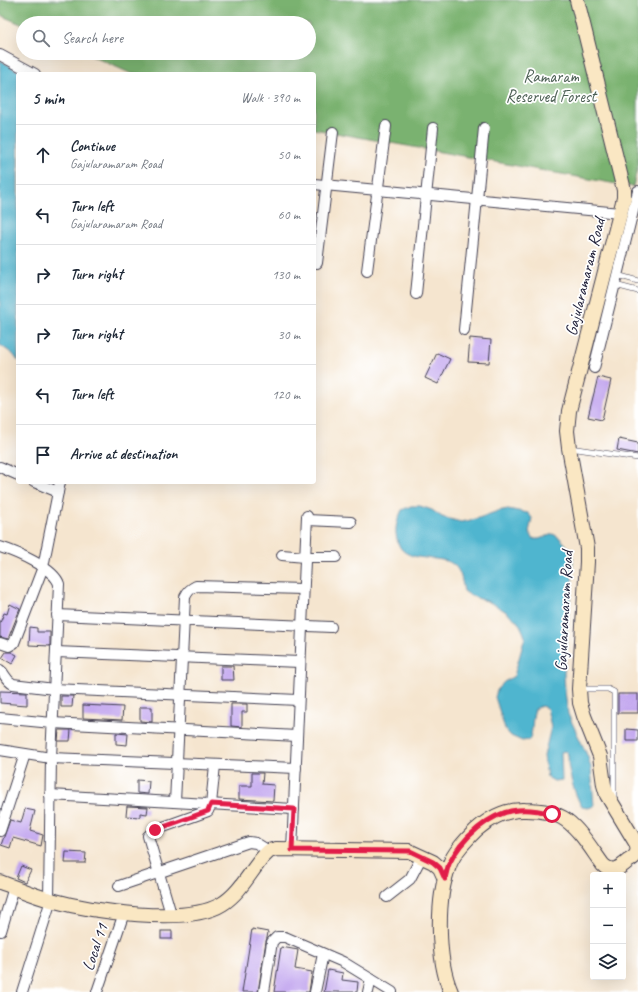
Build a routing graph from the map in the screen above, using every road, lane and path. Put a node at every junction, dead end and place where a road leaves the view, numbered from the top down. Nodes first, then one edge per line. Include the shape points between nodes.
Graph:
1 (577, 0) edge
2 (0, 55) edge
3 (31, 72) edge
4 (386, 126) dead end
5 (433, 128) dead end
6 (484, 128) dead end
7 (333, 132) dead end
8 (622, 178) junction
9 (316, 184) edge
10 (327, 186) junction
11 (638, 189) edge
12 (378, 190) junction
13 (426, 195) junction
14 (477, 200) junction
15 (620, 213) junction
16 (317, 263) dead end
17 (367, 271) dead end
18 (613, 279) junction
19 (638, 281) edge
20 (638, 291) edge
21 (416, 294) dead end
22 (464, 330) dead end
23 (594, 368) dead end
24 (569, 448) junction
25 (638, 458) edge
26 (0, 467) edge
27 (16, 474) edge
28 (44, 484) edge
29 (59, 487) edge
30 (351, 522) dead end
31 (1, 550) edge
32 (282, 555) dead end
33 (305, 557) junction
34 (336, 557) dead end
35 (43, 567) junction
36 (303, 589) junction
37 (58, 615) junction
38 (183, 621) junction
39 (301, 626) junction
40 (331, 627) dead end
41 (0, 643) edge
42 (56, 652) junction
43 (182, 657) junction
44 (300, 662) junction
45 (0, 670) edge
46 (54, 689) junction
47 (579, 689) junction
48 (180, 695) junction
49 (298, 700) junction
50 (0, 718) edge
51 (52, 723) junction
52 (178, 730) junction
53 (297, 736) junction
54 (0, 750) edge
55 (25, 754) junction
56 (51, 758) junction
57 (176, 763) junction
58 (215, 764) junction
59 (296, 768) junction
60 (50, 795) junction
61 (175, 802) junction
62 (211, 804) junction
63 (614, 808) junction
64 (294, 809) junction
65 (0, 831) edge
66 (292, 850) junction
67 (269, 851) junction
68 (422, 856) junction
69 (159, 873) junction
70 (445, 879) junction
71 (0, 882) edge
72 (119, 886) dead end
73 (14, 887) junction
74 (387, 898) dead end
75 (50, 900) junction
76 (124, 913) junction
77 (171, 914) junction
78 (1, 931) edge
79 (323, 954) junction
80 (372, 979) junction
81 (22, 992) edge
82 (97, 992) edge
83 (264, 992) edge
84 (315, 992) edge
85 (368, 992) edge
86 (392, 992) edge
87 (452, 992) edge

1 - 8 main road, Gajularamaram Road
2 - 3 street
4 - 12 street
5 - 13 street
6 - 14 street
7 - 10 street
8 - 11 street
8 - 15 main road, Gajularamaram Road via 624,190
9 - 10 street
10 - 12 street
10 - 16 street
11 - 18 street
12 - 13 street
12 - 17 street
13 - 14 street
13 - 21 street
14 - 15 street
14 - 22 street
15 - 18 main road, Gajularamaram Road
18 - 19 lane
18 - 20 lane
18 - 23 street
18 - 24 main road, Gajularamaram Road via 569,412
24 - 25 lane
24 - 47 main road, Gajularamaram Road via 587,548
26 - 27 street
28 - 29 street
29 - 35 street
30 - 33 street via 307,518
31 - 35 street
32 - 33 street
33 - 34 street
33 - 36 street
35 - 37 street via 59,584
35 - 41 street via 14,643 6,646
36 - 38 street via 196,586 185,597
36 - 39 street
37 - 38 street
37 - 42 street
38 - 39 street
38 - 43 street
39 - 40 street
39 - 44 street
42 - 43 street
42 - 46 street
43 - 44 street
43 - 48 street
44 - 49 street
45 - 46 street via 7,681 13,684
46 - 48 street
46 - 51 street
47 - 63 main road, Gajularamaram Road via 584,716 598,748 604,785
47 - 63 lane via 608,689 614,692
48 - 49 street
48 - 52 street
49 - 53 street
50 - 51 street
51 - 52 street
51 - 56 street
52 - 53 street
52 - 57 street
53 - 59 street
54 - 55 street
55 - 56 street
55 - 65 street
56 - 57 street
56 - 60 street
57 - 58 street
57 - 61 street
58 - 59 street
58 - 62 street
59 - 64 street
60 - 61 street
60 - 75 street
61 - 62 street
62 - 64 street
62 - 69 street via 208,811 155,830 148,836
63 - 70 main road, Gajularamaram Road via 638,848 637,854 619,868 607,868 566,820 538,810 518,810 502,813 487,820 471,835 456,852
64 - 66 street
66 - 67 main road
66 - 68 main road via 410,851
67 - 69 street via 250,842
67 - 77 main road via 232,897 220,905 194,914
68 - 70 main road via 440,868
68 - 74 street via 410,879
69 - 72 street
69 - 77 street
70 - 87 main road, Gajularamaram Road via 440,914 440,939 442,960
71 - 73 main road
73 - 75 main road
73 - 78 street
75 - 76 main road via 78,907
75 - 81 street
76 - 77 main road
76 - 82 street, Local 11
79 - 80 street
79 - 83 street via 285,937 277,937 272,942
79 - 84 street
80 - 85 street
80 - 86 street

